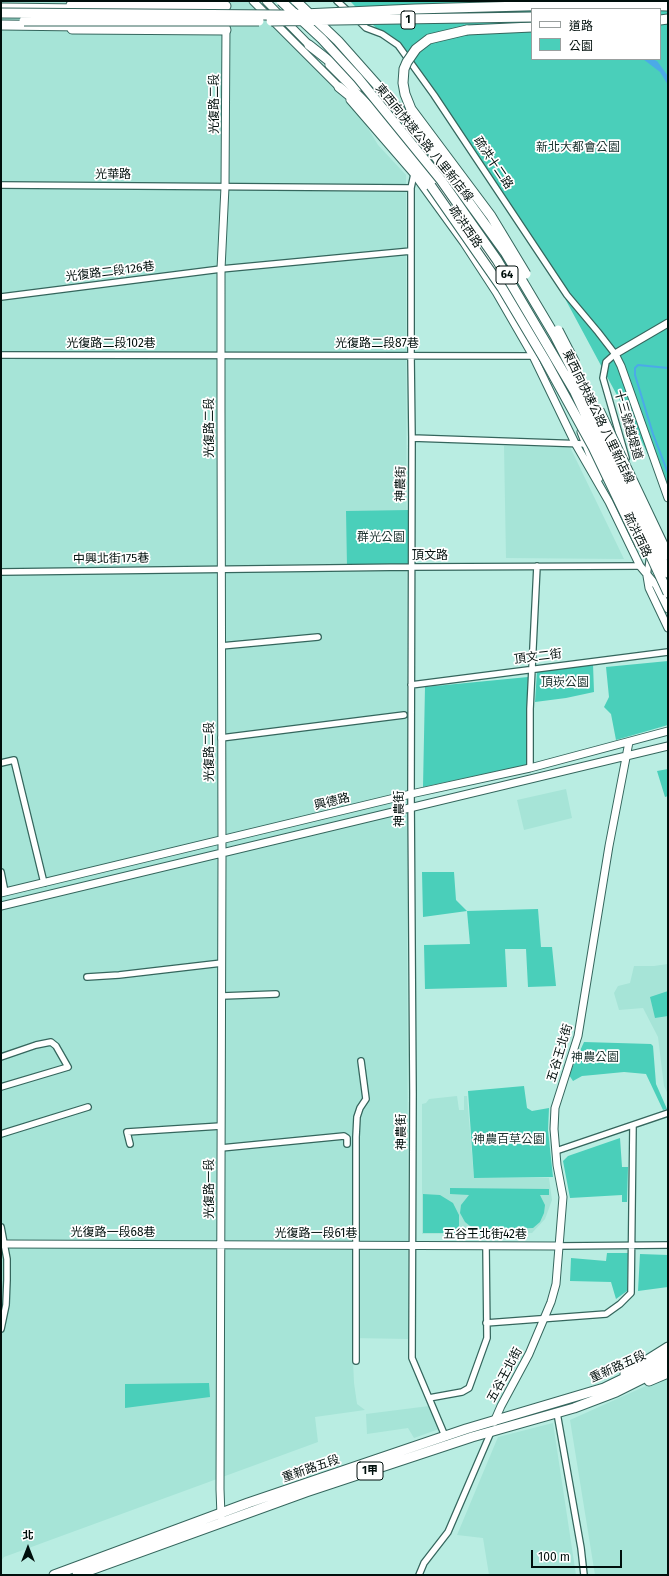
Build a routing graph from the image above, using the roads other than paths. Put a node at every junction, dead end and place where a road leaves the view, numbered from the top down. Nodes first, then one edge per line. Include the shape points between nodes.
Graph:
1 (253, 1) edge
2 (266, 1) edge
3 (281, 1) edge
4 (296, 1) edge
5 (337, 1) edge
6 (546, 1) edge
7 (1, 4) edge
8 (227, 4) edge
9 (596, 4) junction
10 (668, 6) edge
11 (1, 8) edge
12 (1, 13) edge
13 (531, 17) edge
14 (282, 18) junction
15 (1, 21) edge
16 (1, 25) edge
17 (531, 27) edge
18 (1, 29) edge
19 (226, 30) junction
20 (309, 45) junction
21 (339, 87) junction
22 (414, 174) junction
23 (1, 185) edge
24 (225, 187) junction
25 (411, 188) junction
26 (411, 251) junction
27 (221, 269) junction
28 (1, 297) edge
29 (668, 323) edge
30 (221, 354) junction
31 (615, 354) junction
32 (1, 355) edge
33 (411, 356) junction
34 (533, 356) junction
35 (579, 370) junction
36 (412, 438) junction
37 (575, 443) junction
38 (586, 444) junction
39 (668, 498) edge
40 (609, 502) junction
41 (668, 555) edge
42 (537, 566) junction
43 (640, 566) junction
44 (411, 567) junction
45 (221, 569) junction
46 (1, 572) edge
47 (668, 574) edge
48 (647, 576) junction
49 (668, 594) edge
50 (668, 609) edge
51 (668, 628) edge
52 (318, 637) dead end
53 (221, 646) junction
54 (668, 652) edge
55 (532, 668) junction
56 (411, 684) junction
57 (404, 715) dead end
58 (668, 731) edge
59 (221, 738) junction
60 (629, 742) junction
61 (668, 746) edge
62 (626, 758) junction
63 (1, 763) edge
64 (530, 768) junction
65 (411, 794) junction
66 (411, 809) junction
67 (221, 841) junction
68 (222, 855) junction
69 (1, 872) edge
70 (44, 882) junction
71 (3, 892) edge
72 (1, 906) edge
73 (222, 963) junction
74 (88, 977) dead end
75 (276, 994) dead end
76 (222, 996) junction
77 (1, 1057) edge
78 (361, 1061) dead end
79 (1, 1087) edge
80 (88, 1107) dead end
81 (668, 1113) edge
82 (633, 1125) junction
83 (221, 1126) junction
84 (1, 1134) edge
85 (130, 1144) dead end
86 (347, 1144) dead end
87 (221, 1148) junction
88 (556, 1151) junction
89 (1, 1227) edge
90 (3, 1244) edge
91 (221, 1244) junction
92 (356, 1245) junction
93 (631, 1245) junction
94 (668, 1245) edge
95 (412, 1246) junction
96 (486, 1246) junction
97 (558, 1246) junction
98 (542, 1320) junction
99 (486, 1323) junction
100 (1, 1330) edge
101 (668, 1347) edge
102 (668, 1357) edge
103 (356, 1361) dead end
104 (668, 1366) edge
105 (668, 1373) edge
106 (604, 1388) junction
107 (618, 1391) junction
108 (429, 1398) junction
109 (557, 1413) junction
110 (495, 1420) junction
111 (491, 1431) junction
112 (445, 1436) junction
113 (221, 1512) junction
114 (222, 1524) junction
115 (54, 1575) edge
116 (77, 1575) edge
117 (419, 1575) edge
118 (584, 1575) edge

1 - 21 street, 疏洪西路
2 - 20 street, 疏洪西路
3 - 49 main road, 東西向快速公路 八里新店線 / 64, bridge via 322,39 358,78 441,180 497,260 572,386
4 - 47 main road, 東西向快速公路 八里新店線 / 64, bridge via 338,41 401,112 505,252 572,369
5 - 31 street, 疏洪十二路 via 366,28 382,34 398,45 567,295
6 - 9 main road, bridge
7 - 8 main road
8 - 19 street, 光復路二段
9 - 10 main road, 1, bridge
9 - 14 main road, 1, bridge via 400,10
11 - 14 main road, bridge via 235,10
12 - 14 main road, 1, bridge
13 - 14 main road, 1, bridge
14 - 15 main road, 1, bridge
14 - 16 main road, bridge via 231,26
17 - 35 main road, bridge via 467,30 429,39 416,49 407,62 403,82 410,109 491,216
18 - 19 main road
19 - 24 street, 光復路二段
20 - 35 main road, bridge via 381,103 412,134 480,223 548,329
20 - 38 street, 疏洪西路 via 372,108 408,149 469,230 537,339 564,390
21 - 22 street, 疏洪西路
21 - 49 main road, bridge via 366,109 431,186 502,288 592,446 628,522
22 - 25 street, 神農街
22 - 34 street, 疏洪西路 via 496,292
23 - 24 street, 光華路
24 - 25 street, 光華路
24 - 27 street, 光復路二段
25 - 26 street, 神農街
26 - 27 street, 光復路二段126巷
26 - 33 street, 神農街
27 - 28 street, 光復路二段126巷
27 - 30 street, 光復路二段
29 - 31 street
30 - 32 street, 光復路二段102巷
30 - 33 street, 光復路二段87巷
30 - 45 street, 光復路二段
31 - 39 street via 622,366
31 - 48 street, 十三號越堤道 via 606,362 602,378 651,544
33 - 34 street, 光復路二段87巷
33 - 36 street, 神農街
34 - 37 street, 疏洪西路
35 - 41 main road, bridge
36 - 37 street
36 - 44 street, 神農街
37 - 38 street
37 - 40 street, 疏洪西路
38 - 40 street, 疏洪西路
40 - 43 street, 疏洪西路
42 - 43 street, 頂文路
42 - 44 street, 頂文路
42 - 55 street
43 - 48 street, 疏洪西路
44 - 45 street, 頂文路
44 - 56 street, 神農街
45 - 46 street, 中興北街175巷
45 - 53 street, 光復路二段
48 - 50 street, 疏洪西路 via 656,585
48 - 51 street, 疏洪西路 via 648,588
52 - 53 street
53 - 59 street, 光復路二段
54 - 55 street, 頂文二街
55 - 56 street, 頂文二街
55 - 64 street
56 - 65 street, 神農街
57 - 59 street
58 - 60 street, 興德路
59 - 67 street, 光復路二段
60 - 62 street, 五谷王北街
60 - 64 street, 興德路
61 - 62 street, 興德路
62 - 66 street, 興德路
62 - 88 street, 五谷王北街 via 608,846 578,1036 555,1108
63 - 70 street via 14,760
64 - 65 street, 興德路
65 - 66 street, 神農街
65 - 67 street, 興德路
66 - 68 street, 興德路
66 - 95 street, 神農街
67 - 68 street, 光復路二段
67 - 70 street, 興德路
68 - 72 street, 興德路
68 - 73 street, 光復路一段
69 - 71 street
70 - 71 street, 興德路
73 - 74 street
73 - 76 street, 光復路一段
75 - 76 street
76 - 83 street, 光復路一段
77 - 79 street via 51,1042 68,1067
78 - 92 street via 366,1099 357,1117
80 - 84 street
81 - 82 street
82 - 88 street
82 - 93 street
83 - 85 street via 127,1132
83 - 87 street, 光復路一段
86 - 87 street via 347,1138 344,1136
87 - 91 street, 光復路一段
88 - 97 street, 五谷王北街 via 563,1197
89 - 90 street
90 - 91 street, 光復路一段68巷
90 - 100 street via 7,1288
91 - 92 street, 光復路一段61巷
91 - 113 street, 光復路一段
92 - 95 street, 光復路一段61巷
92 - 103 street
93 - 94 street
93 - 97 street
93 - 98 street via 630,1293 620,1304 606,1314
95 - 96 street, 五谷王北街42巷
95 - 108 street, 神農街 via 412,1362
96 - 97 street, 五谷王北街42巷
96 - 99 street
97 - 98 street, 五谷王北街 via 555,1288
98 - 99 street
98 - 110 street, 五谷王北街 via 529,1354
99 - 108 street via 487,1338 469,1388 462,1392
101 - 106 main road
102 - 106 main road, 重新路五段 / 1甲
104 - 107 main road, 重新路五段 / 1甲
105 - 107 main road
106 - 110 main road, 重新路五段 / 1甲
107 - 109 main road, 重新路五段 / 1甲
108 - 112 street, 神農街
109 - 111 main road, 重新路五段 / 1甲
109 - 118 street
110 - 111 street, 五谷王北街
110 - 112 main road, 重新路五段 / 1甲
111 - 114 main road, 重新路五段 / 1甲 via 314,1490
111 - 117 street via 448,1532 424,1563
112 - 113 main road, 重新路五段 / 1甲
113 - 114 street, 光復路一段
113 - 115 main road, 重新路五段 / 1甲
114 - 116 main road, 重新路五段 / 1甲

